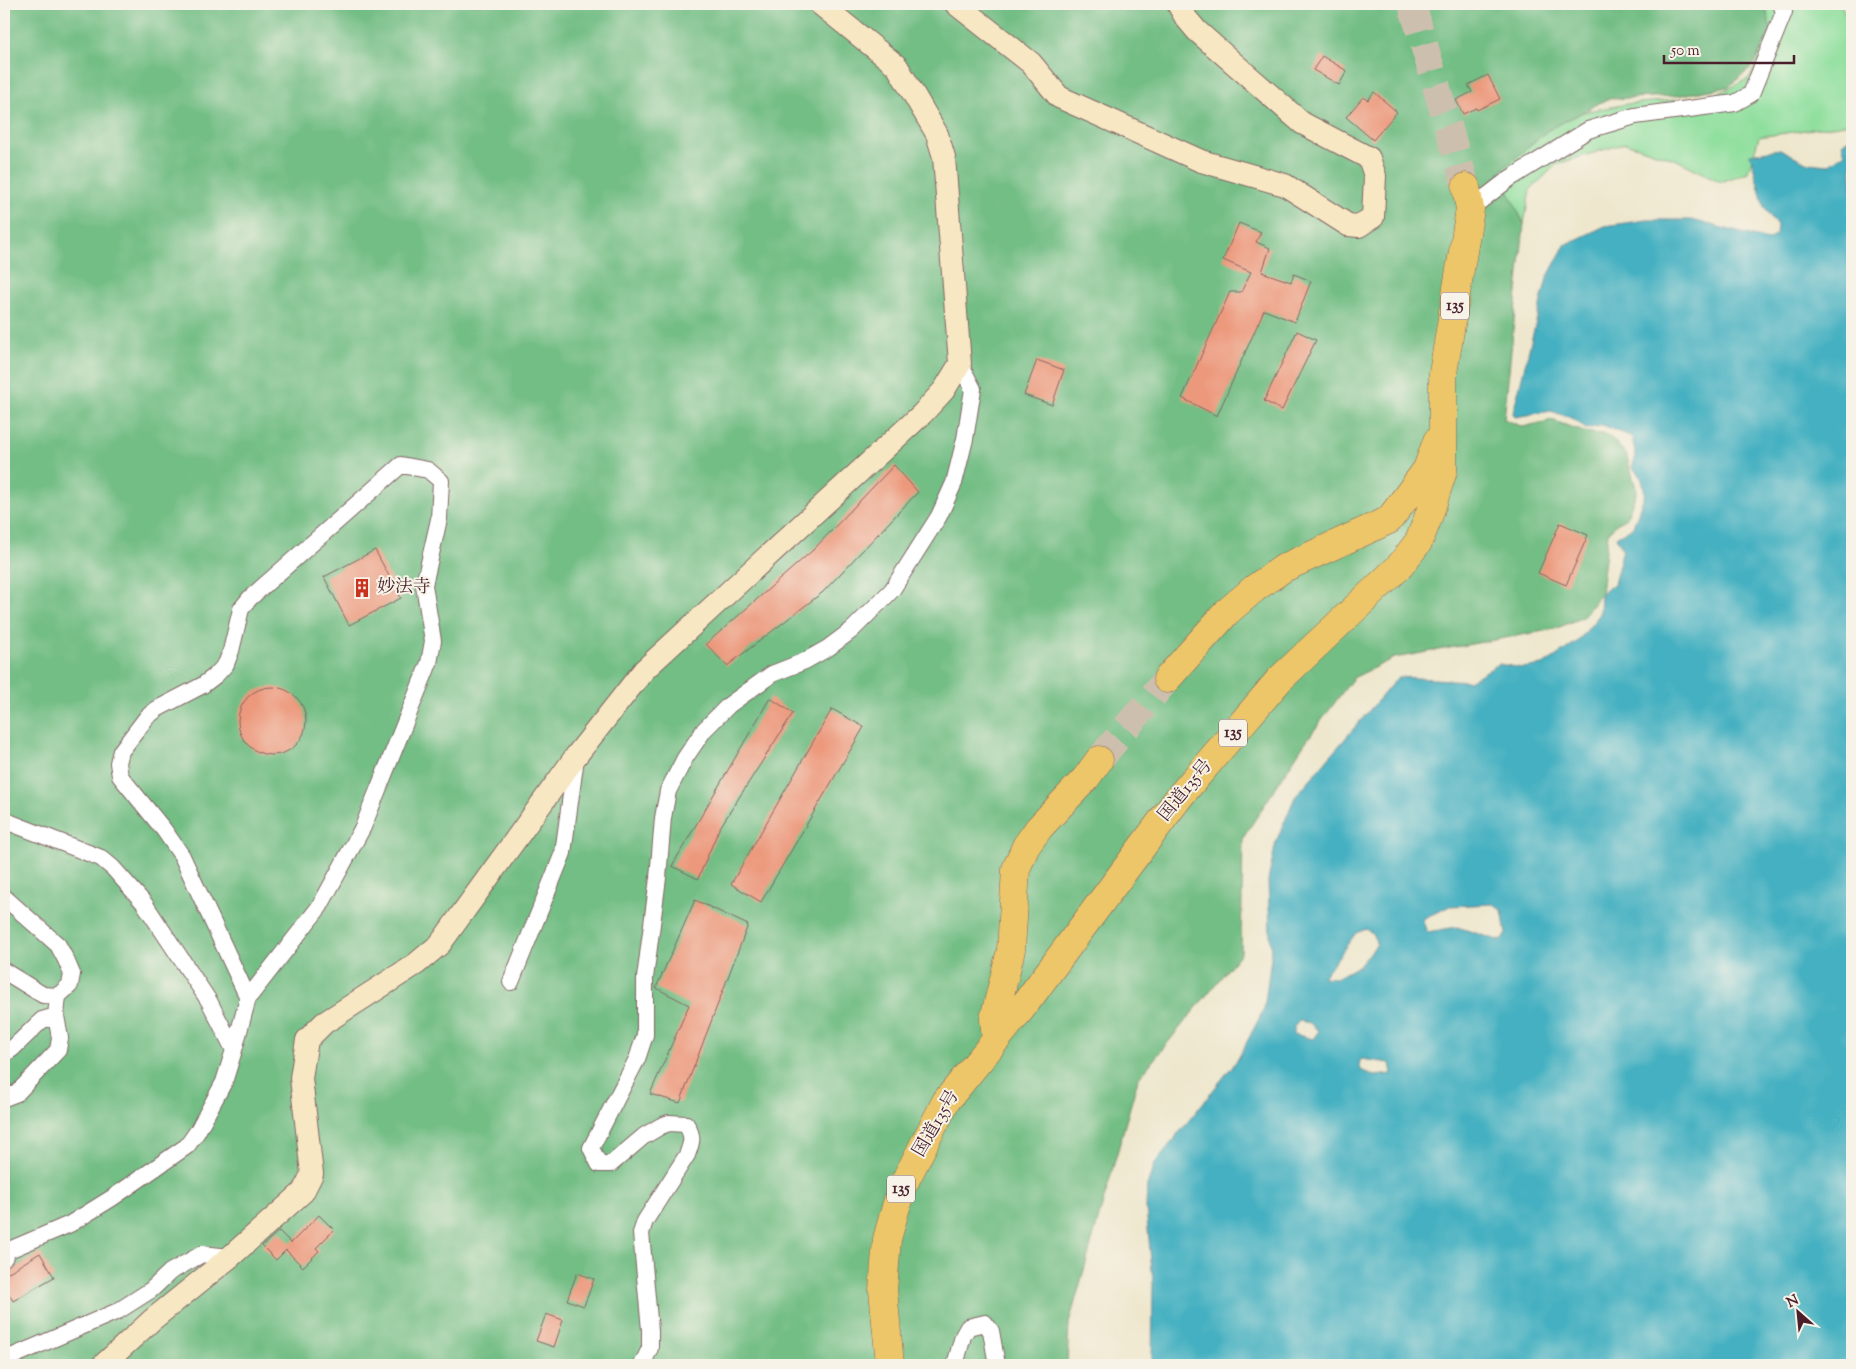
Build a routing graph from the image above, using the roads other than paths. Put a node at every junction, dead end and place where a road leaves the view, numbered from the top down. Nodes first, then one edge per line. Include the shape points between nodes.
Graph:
1 (820, 4) edge
2 (956, 4) edge
3 (1178, 4) edge
4 (1781, 4) edge
5 (1468, 198) joint
6 (960, 364) junction
7 (1443, 425) junction
8 (1167, 679) tunnel mouth
9 (576, 756) junction
10 (1100, 760) tunnel mouth
11 (4, 819) edge
12 (4, 897) edge
13 (4, 971) edge
14 (511, 982) dead end
15 (58, 996) junction
16 (248, 998) junction
17 (56, 1016) junction
18 (996, 1040) junction
19 (234, 1050) junction
20 (4, 1054) edge
21 (4, 1098) edge
22 (6, 1251) edge
23 (230, 1257) junction
24 (4, 1355) edge
25 (103, 1365) edge
26 (642, 1365) edge
27 (890, 1365) edge
28 (955, 1365) edge
29 (997, 1365) edge

1 - 6 street via 897,66 937,134 944,157
2 - 3 street via 1031,63 1059,97 1201,161 1285,185 1348,224 1359,226 1373,217 1375,176 1369,158 1302,123 1197,31
4 - 5 street via 1784,12 1751,94 1735,103 1635,116 1588,130 1509,179
5 - 7 highway, 国道135号 / 135 via 1443,372
6 - 9 street via 944,390 922,414 644,670
6 - 26 street via 973,389 954,483 939,516 892,590 852,630 828,648 806,661 772,674 729,705 704,730 668,791 645,978 645,1035 637,1059 591,1148 599,1164 611,1164 644,1136 669,1123 686,1124 692,1133 687,1155 641,1234 650,1330 650,1348
7 - 8 highway, 国道135号 / 135 via 1427,469 1389,520 1284,568 1255,588 1227,612
7 - 18 highway, 国道135号 / 135 via 1443,471 1428,518 1404,561 1272,687 1180,796
9 - 14 street via 563,853
9 - 23 street via 440,944 416,964 324,1023 307,1040 301,1078 312,1174 303,1192
10 - 18 highway via 1039,828 1026,846 1016,869 1011,950 994,1019
11 - 19 street via 101,858 113,868 144,903 209,1001
12 - 15 street via 58,945 72,974 70,985
13 - 15 street via 44,994
15 - 17 street
16 - 16 street via 182,856 120,776 118,763 122,751 157,709 203,685 226,664 241,609 250,598 401,465 428,470 441,480 439,519 424,585 433,641 429,663 359,835 320,906
16 - 19 street
17 - 20 street via 42,1020
17 - 21 street via 60,1038 58,1050 17,1093
18 - 27 highway, 国道135号 / 135 via 946,1101 901,1189 887,1239 884,1282
19 - 22 street via 224,1082 187,1146 70,1224
23 - 24 street via 202,1254 170,1272 151,1290 118,1312 34,1348
23 - 25 street via 152,1320
28 - 29 street via 968,1327 985,1323 991,1331

